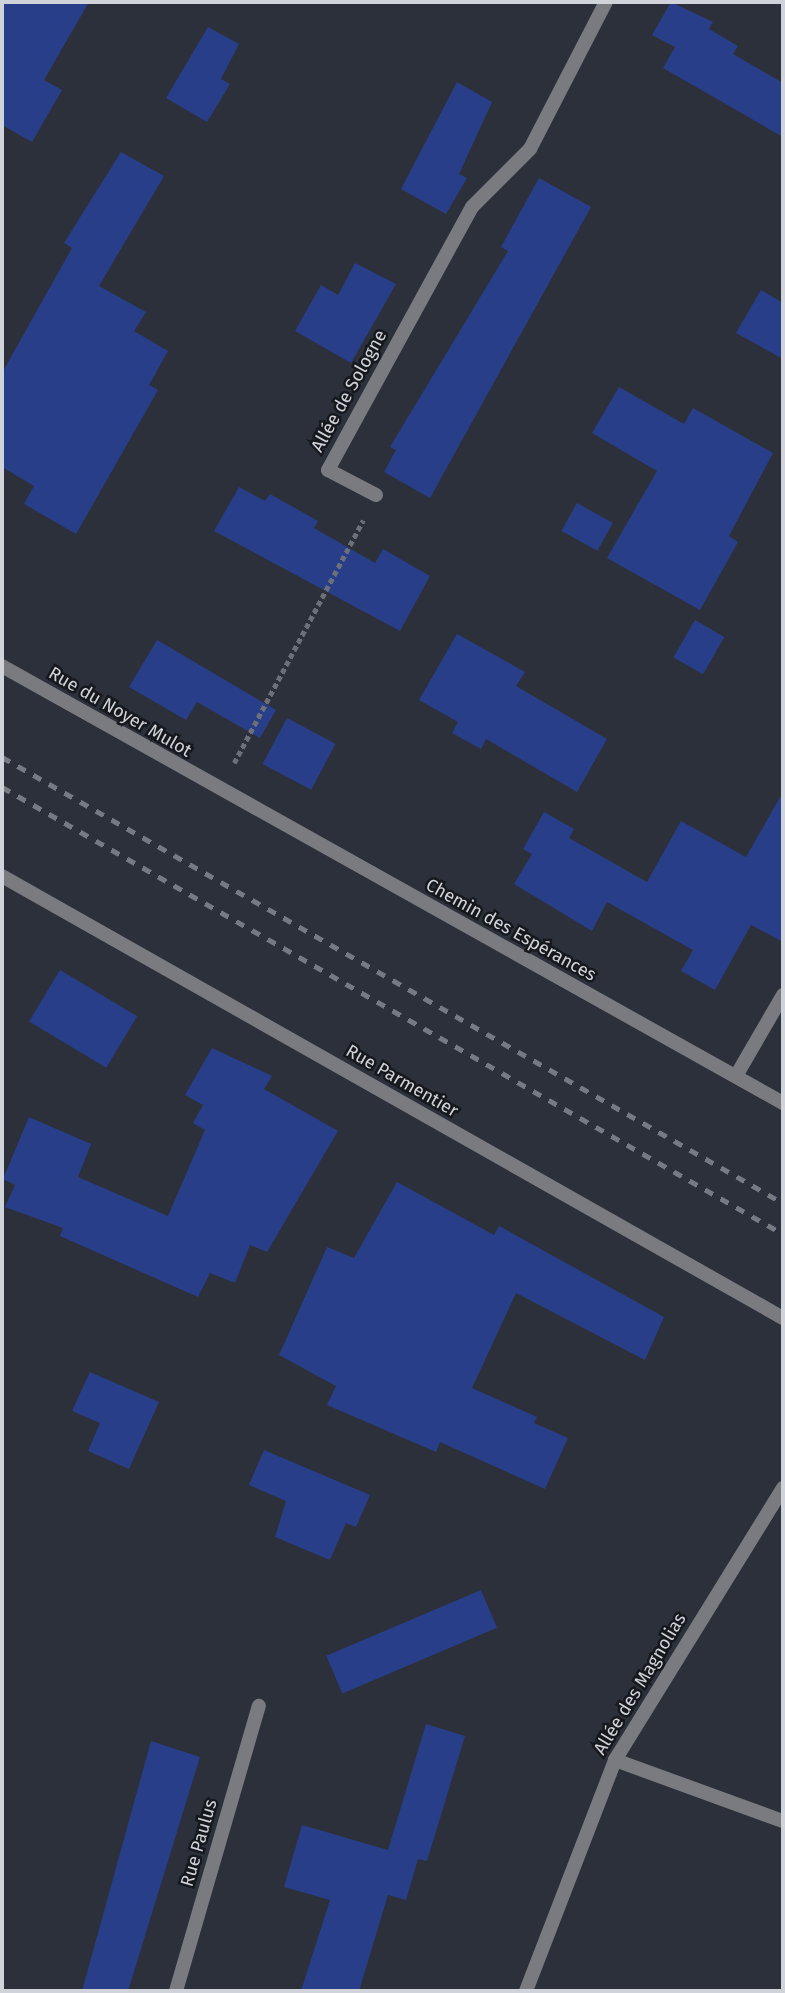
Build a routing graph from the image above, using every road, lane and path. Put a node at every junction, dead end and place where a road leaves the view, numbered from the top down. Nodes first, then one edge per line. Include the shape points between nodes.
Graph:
1 (606, 2) edge
2 (376, 495) joint
3 (2, 666) edge
4 (219, 792) junction
5 (2, 876) edge
6 (783, 995) edge
7 (736, 1076) junction
8 (783, 1103) edge
9 (783, 1318) edge
10 (783, 1488) edge
11 (259, 1706) dead end
12 (615, 1760) junction
13 (783, 1821) edge
14 (176, 1991) edge
15 (526, 1991) edge

1 - 2 street, Allée de Sologne via 530,149 472,207 328,470
2 - 4 path
3 - 4 street, Rue du Noyer Mulot
4 - 7 street, Chemin des Espérances
5 - 9 street, Rue Parmentier
6 - 7 street
7 - 8 street, Chemin des Espérances
10 - 12 street, Allée des Magnolias
11 - 14 street, Rue Paulus
12 - 13 street
12 - 15 street, Allée des Magnolias

